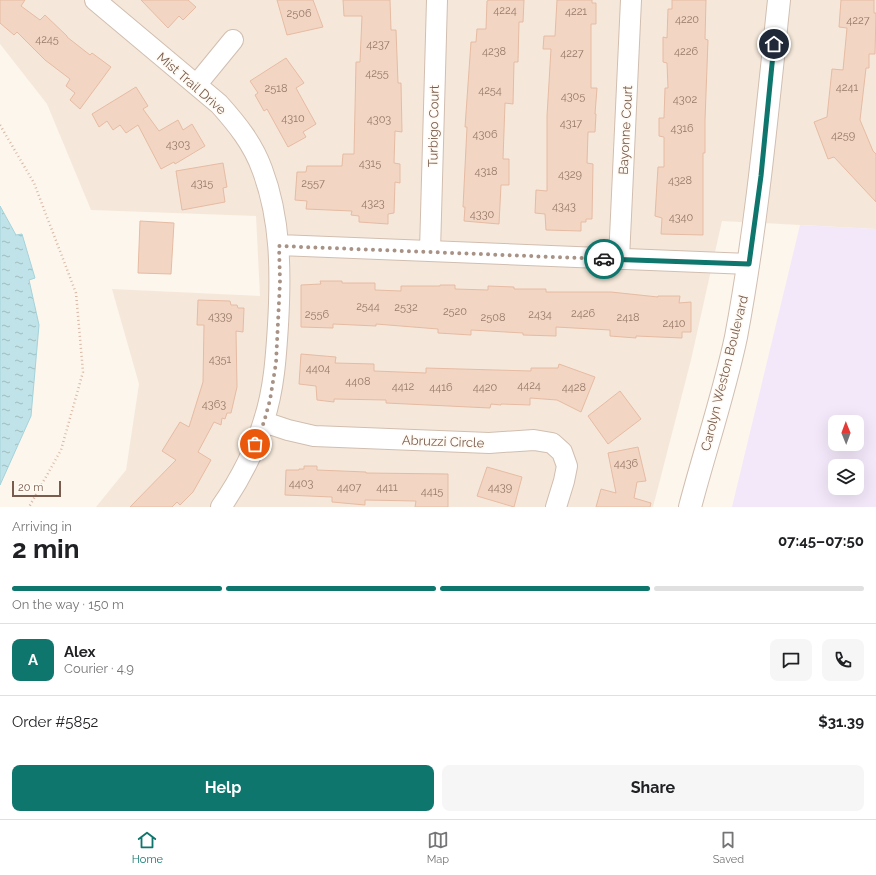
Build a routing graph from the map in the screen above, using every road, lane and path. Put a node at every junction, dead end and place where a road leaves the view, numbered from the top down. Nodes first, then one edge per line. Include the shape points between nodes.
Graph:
1 (94, 0) edge
2 (437, 0) edge
3 (631, 0) edge
4 (779, 0) edge
5 (234, 40) dead end
6 (197, 84) junction
7 (0, 126) edge
8 (279, 246) junction
9 (430, 252) junction
10 (619, 259) junction
11 (749, 264) junction
12 (264, 422) junction
13 (30, 507) edge
14 (221, 507) edge
15 (556, 507) edge
16 (690, 507) edge

1 - 6 street, Mist Trail Drive
2 - 9 street, Turbigo Court
3 - 10 street, Bayonne Court
4 - 11 street, Carolyn Weston Boulevard
5 - 6 street
6 - 8 street, Mist Trail Drive via 236,123 250,144 262,169 271,198
7 - 13 path via 34,183 76,293 83,372 61,450
8 - 9 street
8 - 12 street, Mist Trail Drive via 276,363
9 - 10 street
10 - 11 street
11 - 16 street, Carolyn Weston Boulevard via 735,339
12 - 14 street, Mist Trail Drive via 250,455
12 - 15 street, Abruzzi Circle via 314,436 489,443 534,440 552,443 562,452 567,466

